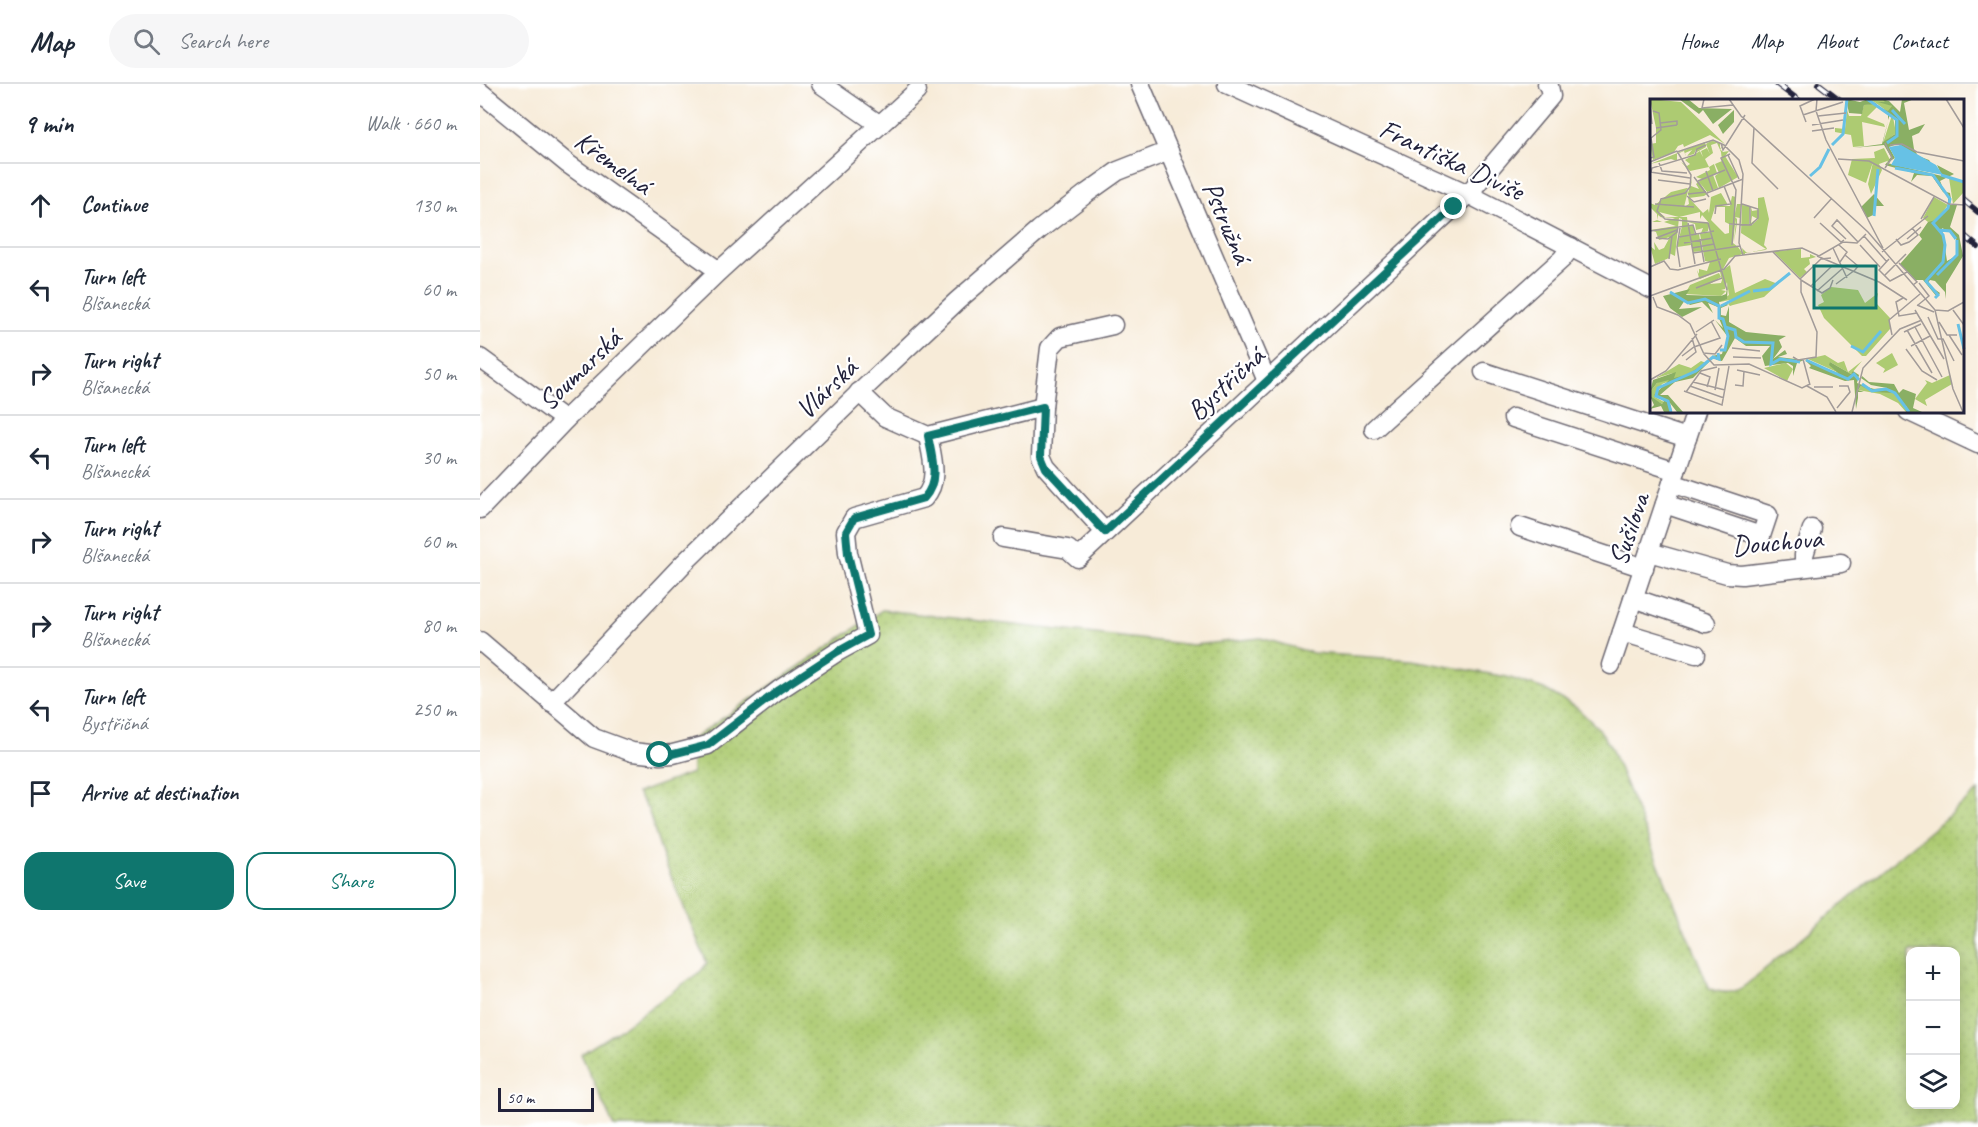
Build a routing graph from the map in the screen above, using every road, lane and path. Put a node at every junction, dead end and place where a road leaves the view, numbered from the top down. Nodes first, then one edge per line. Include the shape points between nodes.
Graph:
1 (821, 84) edge
2 (1140, 84) edge
3 (1227, 84) edge
4 (1547, 84) edge
5 (917, 91) dead end
6 (480, 92) edge
7 (880, 125) junction
8 (1169, 151) junction
9 (1468, 194) junction
10 (1571, 247) junction
11 (719, 271) junction
12 (1650, 287) edge
13 (1113, 325) dead end
14 (480, 358) edge
15 (1484, 372) dead end
16 (1267, 381) junction
17 (859, 392) junction
18 (1043, 407) junction
19 (1696, 412) edge
20 (1910, 412) edge
21 (1513, 418) dead end
22 (565, 420) junction
23 (1374, 429) dead end
24 (928, 436) junction
25 (1687, 438) junction
26 (1978, 444) edge
27 (1674, 477) junction
28 (1665, 504) junction
29 (480, 509) edge
30 (1520, 527) dead end
31 (1812, 529) dead end
32 (1105, 532) junction
33 (1003, 538) dead end
34 (1646, 560) junction
35 (1841, 563) dead end
36 (1804, 567) junction
37 (1633, 598) junction
38 (1706, 623) dead end
39 (1622, 632) junction
40 (480, 641) edge
41 (1696, 654) dead end
42 (1611, 664) dead end
43 (551, 703) junction

1 - 7 street
2 - 8 street, Pstružná
3 - 9 street, Františka Diviše
4 - 9 street, Bystřičná via 1551,96
5 - 7 street, Soumarská
6 - 11 street, Křemelná via 568,164
7 - 11 street, Soumarská
8 - 16 street, Pstružná
8 - 17 street, Vlárská via 1118,171 1055,218
9 - 10 street, Františka Diviše
9 - 16 street, Bystřičná
10 - 12 street, Františka Diviše
10 - 23 street
11 - 22 street, Soumarská
13 - 18 street via 1060,337 1050,348
14 - 22 street
15 - 25 street
16 - 32 street, Bystřičná
17 - 24 street via 885,417
17 - 43 street, Vlárská via 684,563
18 - 24 street
18 - 32 street via 1041,456 1046,468
19 - 25 street, Sušilova
20 - 26 street
21 - 27 street
22 - 29 street, Soumarská
24 - 43 street via 933,459 931,491 924,498 854,518 846,532 868,635 779,690 708,745 673,754 632,752 594,738
25 - 27 street, Sušilova
27 - 28 street, Sušilova
27 - 28 street via 1768,515 1761,537
28 - 34 street, Sušilova
30 - 34 street
31 - 36 street
32 - 33 street, Bystřičná via 1078,558 1068,549
34 - 36 street, Douchova via 1742,575
34 - 37 street, Sušilova
35 - 36 street, Douchova
37 - 38 street
37 - 39 street, Sušilova
39 - 41 street
39 - 42 street, Sušilova
40 - 43 street

